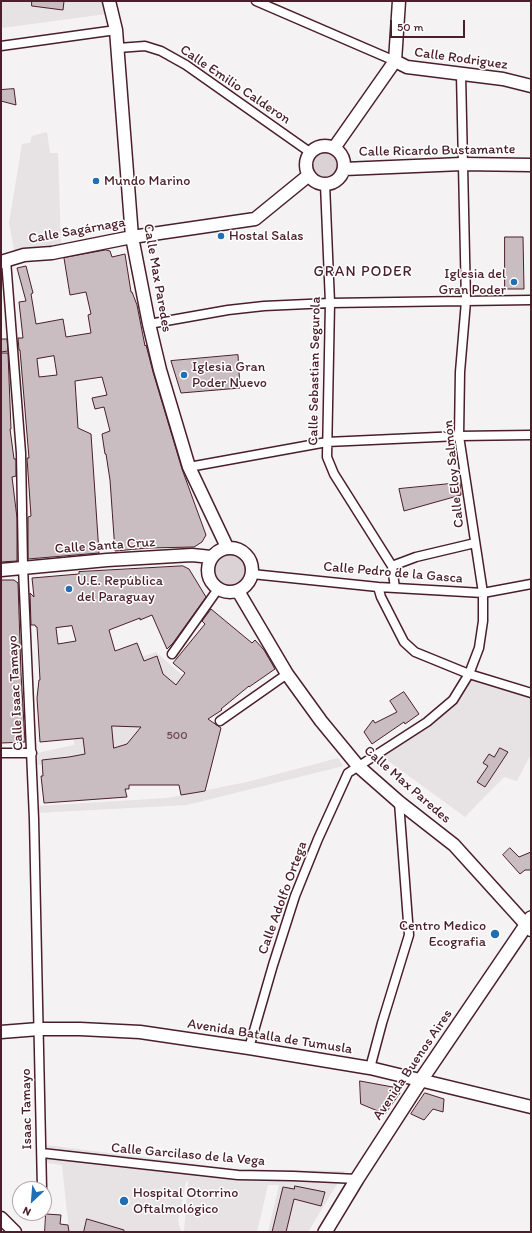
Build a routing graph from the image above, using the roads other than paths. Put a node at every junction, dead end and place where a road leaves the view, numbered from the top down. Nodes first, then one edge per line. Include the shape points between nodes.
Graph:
1 (109, 1) edge
2 (256, 1) edge
3 (399, 1) edge
4 (116, 30) junction
5 (1, 46) edge
6 (118, 48) junction
7 (395, 61) junction
8 (461, 74) junction
9 (531, 86) edge
10 (334, 148) junction
11 (311, 153) junction
12 (462, 164) junction
13 (531, 165) edge
14 (344, 169) junction
15 (309, 175) junction
16 (324, 184) junction
17 (132, 237) junction
18 (4, 261) edge
19 (531, 300) edge
20 (466, 301) junction
21 (330, 303) junction
22 (150, 324) junction
23 (531, 435) edge
24 (460, 436) junction
25 (327, 442) junction
26 (189, 467) junction
27 (475, 543) junction
28 (227, 548) junction
29 (211, 557) junction
30 (392, 566) junction
31 (23, 567) junction
32 (1, 570) edge
33 (252, 574) junction
34 (531, 584) edge
35 (378, 587) junction
36 (396, 588) junction
37 (218, 589) junction
38 (238, 591) junction
39 (483, 593) junction
40 (172, 654) dead end
41 (287, 674) junction
42 (470, 674) junction
43 (531, 693) edge
44 (220, 722) dead end
45 (1, 753) edge
46 (32, 753) junction
47 (358, 766) junction
48 (399, 802) junction
49 (530, 924) edge
50 (39, 1029) junction
51 (1, 1032) edge
52 (249, 1048) junction
53 (370, 1068) junction
54 (421, 1080) junction
55 (531, 1107) edge
56 (42, 1153) junction
57 (357, 1179) junction
58 (42, 1181) edge
59 (1, 1218) edge
60 (15, 1232) edge
61 (325, 1232) edge

1 - 4 street, Calle Max Paredes
2 - 7 street, Calle Rodriguez
3 - 7 street
4 - 5 street
4 - 6 street, Calle Max Paredes
6 - 11 street, Calle Emilio Calderon via 145,46 161,51 186,65
6 - 17 street, Calle Max Paredes
7 - 8 street, Calle Rodriguez via 407,68
7 - 10 street
8 - 9 street, Calle Rodriguez via 503,79
8 - 12 street, Calle Eloy Salmón
10 - 11 street via 322,146
10 - 14 street via 342,156
11 - 15 street via 306,164
12 - 13 street, Calle Ricardo Bustamante
12 - 14 street, Calle Ricardo Bustamante
12 - 20 street, Calle Eloy Salmón
14 - 16 street via 339,178
15 - 16 street
15 - 17 street, Calle Sagárnaga via 255,219
16 - 21 street, Calle Sebastian Segurola
17 - 18 street, Calle Sagárnaga via 52,253 24,255
17 - 22 street, Calle Max Paredes
18 - 31 street, Calle Isaac Tamayo via 21,453
19 - 20 street
20 - 21 street
20 - 24 street, Calle Eloy Salmón via 460,372
21 - 22 street via 228,310
21 - 25 street, Calle Sebastian Segurola
22 - 26 street, Calle Max Paredes
23 - 24 street
24 - 25 street
24 - 27 street, Calle Eloy Salmón
25 - 26 street
25 - 30 street, Calle Sebastian Segurola via 327,457 334,474
26 - 28 street, Calle Max Paredes
27 - 30 street via 416,557
27 - 39 street, Calle Eloy Salmón
28 - 29 street via 215,552
28 - 33 street via 239,549 248,557
29 - 31 street, Calle Santa Cruz via 181,556
29 - 37 street via 207,565 208,574 211,583
30 - 36 street, Calle Sebastian Segurola
31 - 32 street, Calle Santa Cruz
31 - 46 street, Calle Isaac Tamayo
33 - 35 street, Calle Pedro de la Gasca
33 - 38 street via 249,581
34 - 39 street, Calle Pedro de la Gasca
35 - 36 street, Calle Pedro de la Gasca
35 - 42 street via 404,642 409,647 426,657
36 - 39 street, Calle Pedro de la Gasca
37 - 38 street via 224,592
37 - 40 street
38 - 41 street, Calle Max Paredes
39 - 42 street, Calle Eloy Salmón via 484,621 479,648
41 - 44 street
41 - 47 street, Calle Max Paredes
42 - 43 street
42 - 47 street, Calle Eloy Salmón via 453,700 427,722
45 - 46 street
46 - 50 street, Calle Isaac Tamayo
47 - 48 street, Calle Max Paredes
47 - 52 street, Calle Adolfo Ortega via 348,773 318,839 273,965
48 - 49 street, Calle Max Paredes via 454,845
48 - 53 street via 409,935
49 - 54 main road, Avenida Buenos Aires
50 - 51 street, Avenida Batalla de Tumusla
50 - 52 street, Avenida Batalla de Tumusla via 140,1032
50 - 56 street, Isaac Tamayo
52 - 53 street, Avenida Batalla de Tumusla
53 - 54 street, Avenida Batalla de Tumusla
54 - 55 street, Avenida Batalla de Tumusla
54 - 57 main road, Avenida Buenos Aires
56 - 57 street, Calle Garcilaso de la Vega via 238,1176
56 - 58 street, Isaac Tamayo
57 - 61 main road, Avenida Buenos Aires
59 - 60 street

